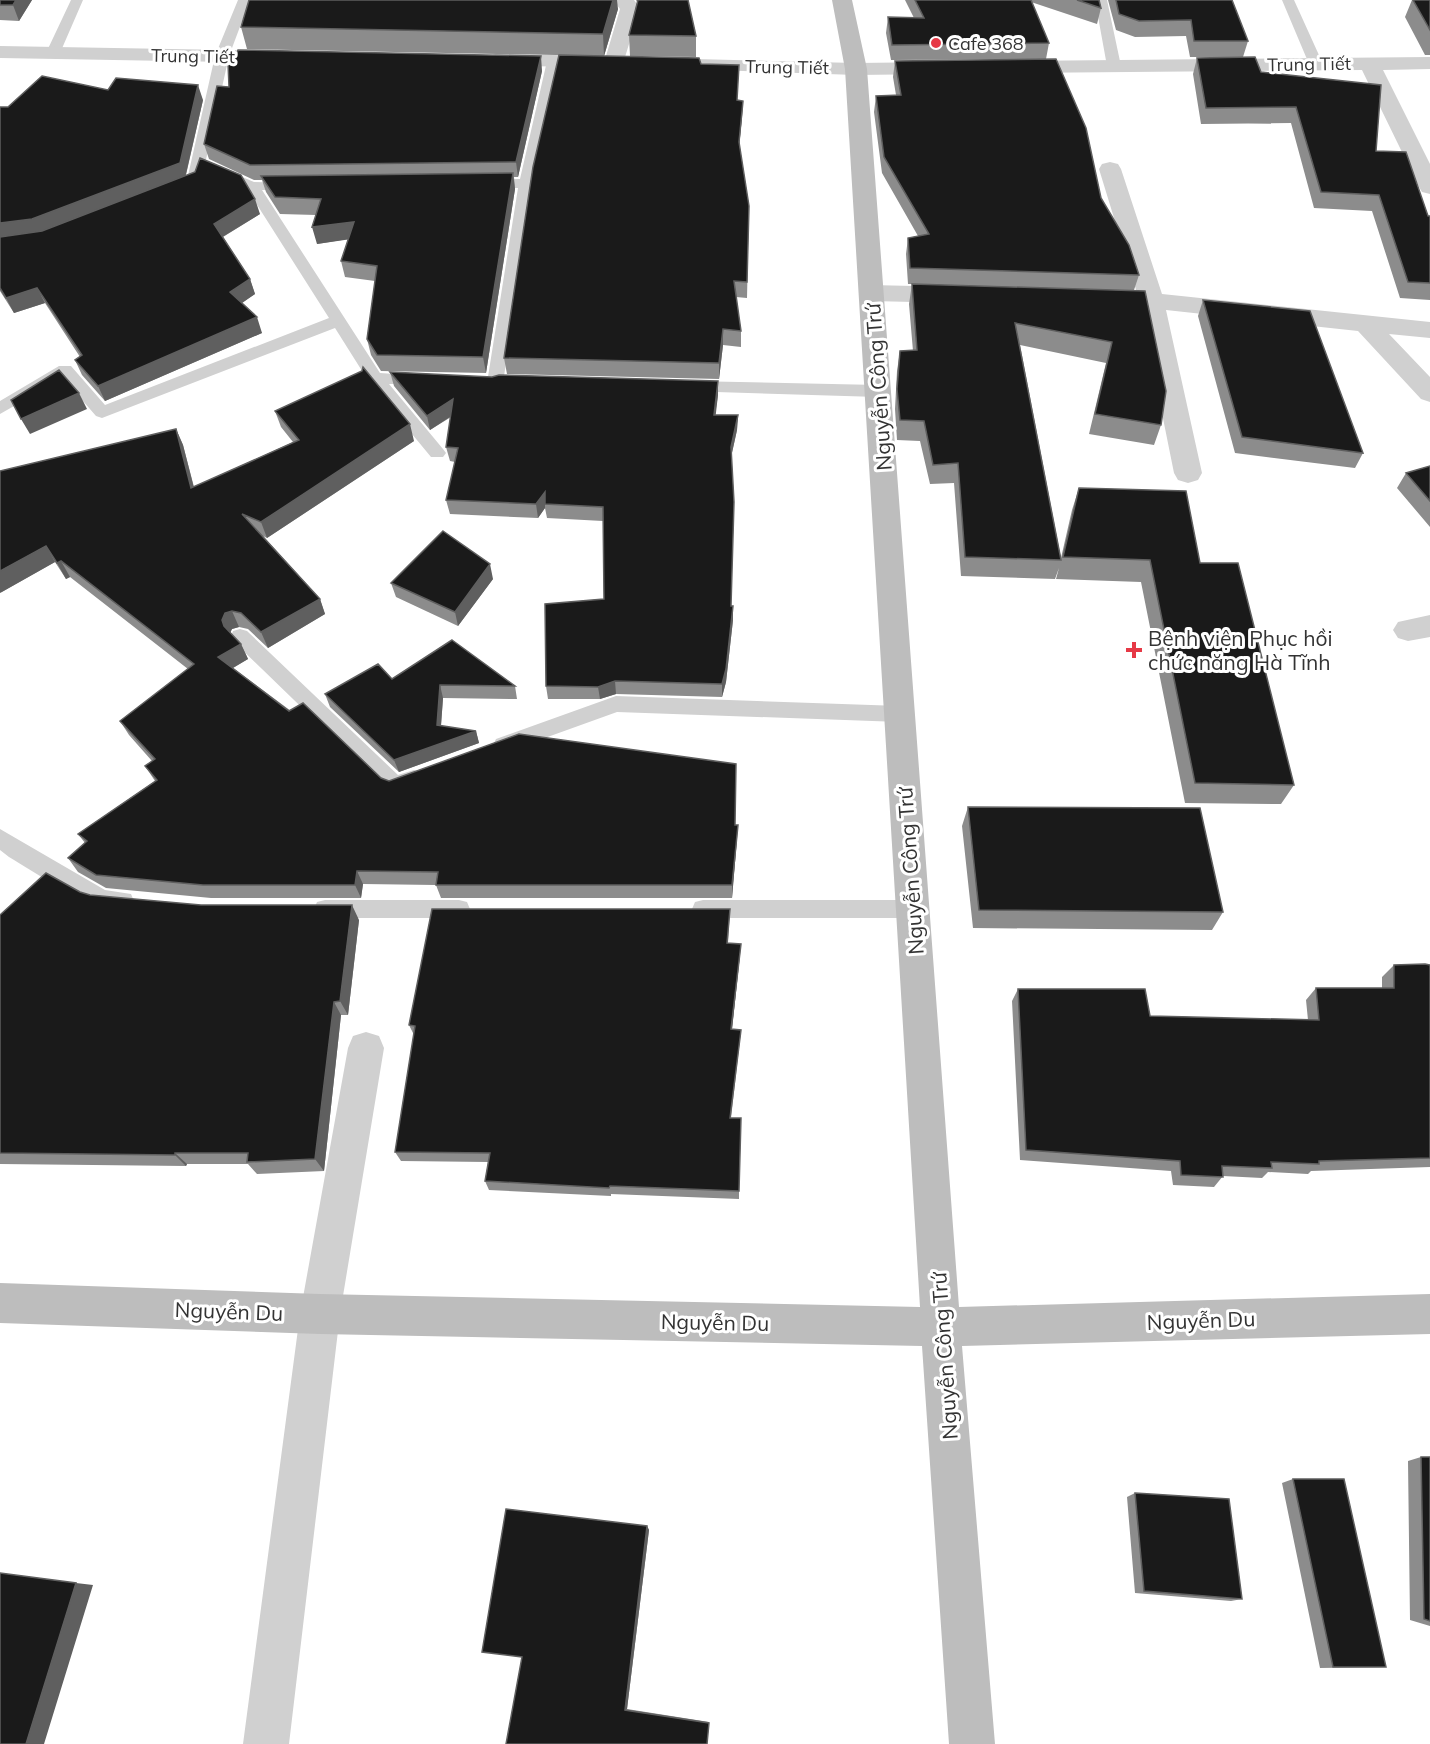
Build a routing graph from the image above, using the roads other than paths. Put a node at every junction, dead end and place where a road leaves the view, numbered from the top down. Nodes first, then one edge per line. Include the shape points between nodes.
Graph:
1 (77, 0) edge
2 (244, 0) edge
3 (623, 0) edge
4 (842, 0) edge
5 (1101, 0) edge
6 (1288, 0) edge
7 (0, 52) edge
8 (53, 53) junction
9 (222, 56) junction
10 (293, 57) edge
11 (471, 60) edge
12 (554, 61) junction
13 (615, 63) junction
14 (638, 63) edge
15 (1430, 63) edge
16 (673, 64) edge
17 (1316, 64) junction
18 (1370, 64) junction
19 (1114, 66) junction
20 (994, 67) edge
21 (960, 68) edge
22 (856, 69) junction
23 (199, 162) junction
24 (1110, 169) dead end
25 (526, 183) junction
26 (467, 184) edge
27 (252, 186) junction
28 (312, 186) edge
29 (1430, 187) edge
30 (173, 190) edge
31 (872, 293) junction
32 (976, 296) edge
33 (1082, 299) edge
34 (1152, 301) junction
35 (337, 321) junction
36 (1364, 322) junction
37 (1430, 330) edge
38 (375, 378) junction
39 (435, 380) edge
40 (495, 383) edge
41 (674, 387) edge
42 (878, 391) junction
43 (1430, 393) edge
44 (0, 408) edge
45 (437, 453) dead end
46 (1188, 473) dead end
47 (240, 636) edge
48 (900, 714) junction
49 (484, 752) edge
50 (428, 773) edge
51 (0, 838) edge
52 (145, 903) edge
53 (306, 909) edge
54 (484, 909) edge
55 (687, 909) edge
56 (913, 909) junction
57 (366, 1048) dead end
58 (0, 1303) edge
59 (320, 1314) junction
60 (1430, 1314) edge
61 (941, 1327) junction
62 (266, 1744) edge
63 (972, 1744) edge

1 - 8 lane
2 - 9 lane
3 - 13 street via 630,8
4 - 22 main road, Nguyễn Công Trứ
5 - 19 lane
6 - 17 lane
7 - 8 street, Trung Tiết
8 - 9 street, Trung Tiết
9 - 10 street, Trung Tiết
9 - 23 lane
11 - 12 street
12 - 13 street
12 - 25 lane
13 - 14 street
15 - 18 street, Trung Tiết
16 - 22 street, Trung Tiết
17 - 18 street, Trung Tiết
17 - 19 street, Trung Tiết
18 - 29 street
19 - 20 street, Trung Tiết
21 - 22 street, Trung Tiết
22 - 31 main road, Nguyễn Công Trứ
23 - 27 lane
23 - 30 lane via 194,182
24 - 34 street
25 - 26 lane
25 - 40 lane
27 - 28 lane
27 - 35 lane
31 - 32 street
31 - 42 main road, Nguyễn Công Trứ
33 - 34 street
34 - 36 street
34 - 46 street
35 - 38 lane
35 - 44 lane via 102,412 65,370
36 - 37 street
36 - 43 street
38 - 39 lane
38 - 45 lane
41 - 42 lane
42 - 48 main road, Nguyễn Công Trứ
47 - 50 lane via 395,785
48 - 49 lane via 616,704
48 - 56 main road, Nguyễn Công Trứ
51 - 52 lane via 102,899
53 - 54 lane
55 - 56 lane
56 - 61 main road, Nguyễn Công Trứ
57 - 59 street
58 - 59 main road, Nguyễn Du
59 - 61 main road, Nguyễn Du
59 - 62 street
60 - 61 main road, Nguyễn Du
61 - 63 main road, Nguyễn Công Trứ

